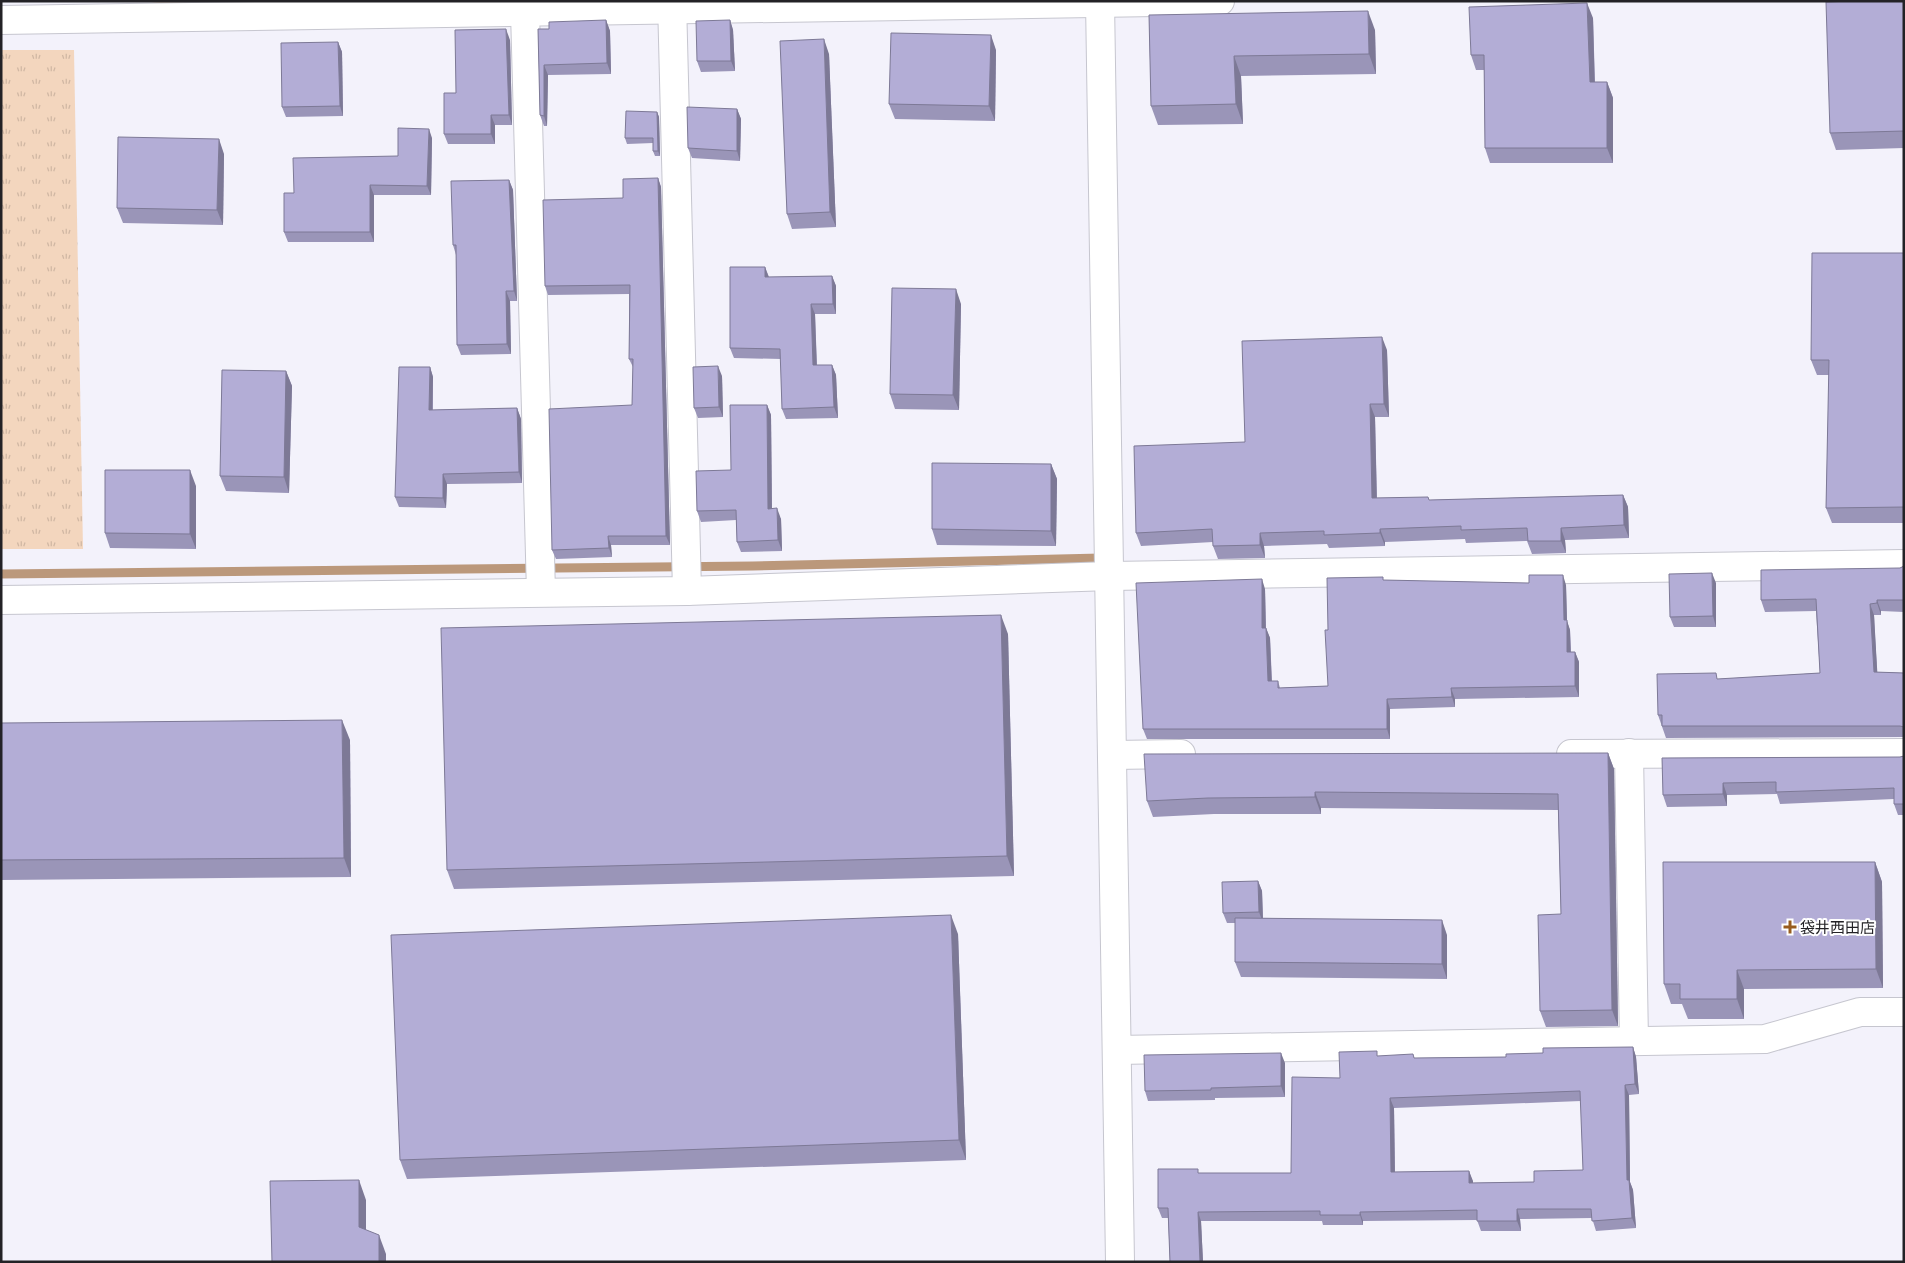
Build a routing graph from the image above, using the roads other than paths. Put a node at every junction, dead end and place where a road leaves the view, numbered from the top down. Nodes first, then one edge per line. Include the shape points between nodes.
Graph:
1 (1220, 1) edge
2 (1100, 2) edge
3 (801, 4) edge
4 (672, 5) edge
5 (490, 6) edge
6 (350, 8) edge
7 (104, 9) edge
8 (525, 12) junction
9 (1, 20) edge
10 (1904, 564) edge
11 (1110, 576) junction
12 (541, 585) junction
13 (687, 586) junction
14 (1, 600) edge
15 (1629, 753) junction
16 (1904, 753) edge
17 (1202, 754) edge
18 (1549, 754) edge
19 (1112, 755) junction
20 (1904, 1012) edge
21 (1634, 1041) junction
22 (1117, 1050) junction
23 (1120, 1262) edge

1 - 2 street
2 - 3 street
2 - 11 street
3 - 4 street
4 - 8 street
4 - 13 street
5 - 6 street
5 - 8 street
6 - 7 street
7 - 9 street
8 - 12 street
10 - 11 street
11 - 13 street
11 - 19 street
12 - 13 street
12 - 14 street
15 - 16 street
15 - 18 street
15 - 21 street
17 - 19 street
19 - 22 street
20 - 21 street via 1860,1012 1765,1038
21 - 22 street
22 - 23 street

